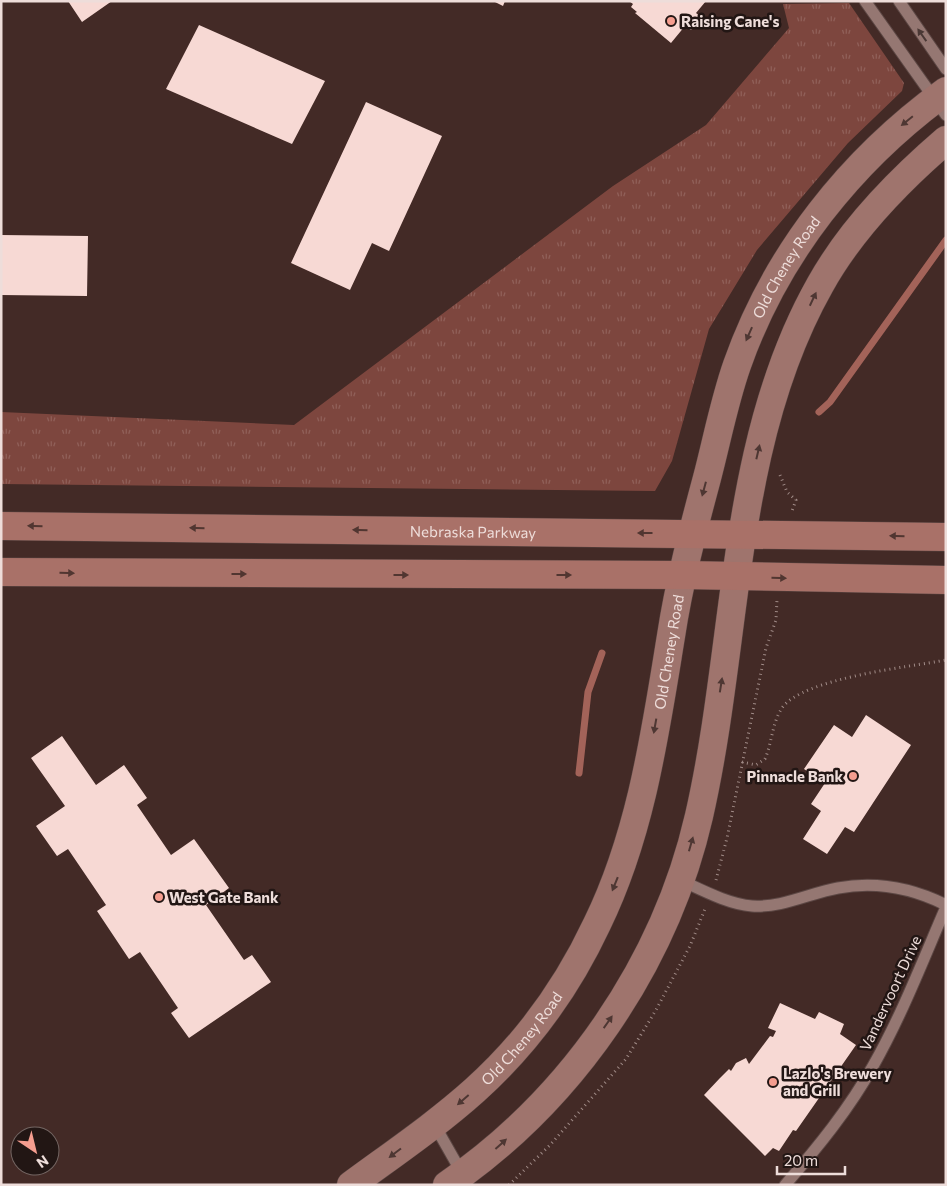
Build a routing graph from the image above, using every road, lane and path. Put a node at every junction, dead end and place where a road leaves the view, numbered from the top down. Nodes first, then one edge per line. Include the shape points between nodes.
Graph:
1 (865, 1) edge
2 (899, 1) edge
3 (946, 69) edge
4 (942, 102) edge
5 (946, 140) edge
6 (777, 466) dead end
7 (1, 526) edge
8 (694, 533) junction
9 (742, 534) junction
10 (785, 534) junction
11 (946, 537) edge
12 (1, 572) edge
13 (684, 575) junction
14 (738, 577) junction
15 (779, 578) junction
16 (946, 580) edge
17 (946, 660) edge
18 (680, 880) junction
19 (946, 906) edge
20 (434, 1124) junction
21 (460, 1181) edge
22 (351, 1185) edge
23 (785, 1185) edge

1 - 4 lane
3 -> 2 lane
4 -> 8 main road, Old Cheney Road via 888,137 837,190 781,271 753,325 730,386
9 -> 5 main road via 771,402 819,286 872,212
6 - 10 path via 787,492 796,500
8 -> 7 main road, Nebraska Parkway
8 - 9 main road, Nebraska Parkway
8 - 13 main road, Old Cheney Road
9 - 10 main road, Nebraska Parkway
9 - 14 main road
11 -> 10 main road, Nebraska Parkway
12 -> 13 main road
13 - 14 main road
13 -> 20 main road, Old Cheney Road via 639,807 626,855 607,903 573,968 531,1029 478,1087
14 - 15 main road
18 -> 14 main road via 705,787
15 -> 16 main road
15 - 17 path via 776,620 766,648 742,762 756,765 765,759 781,709 802,691 836,681
18 - 19 lane via 750,906 768,906 838,888 871,885 898,887 924,894
21 -> 18 main road via 523,1124 596,1039 638,975
19 - 23 lane, Vandervoort Drive via 898,1018 873,1066 826,1137
20 - 21 lane
20 -> 22 main road, Old Cheney Road

